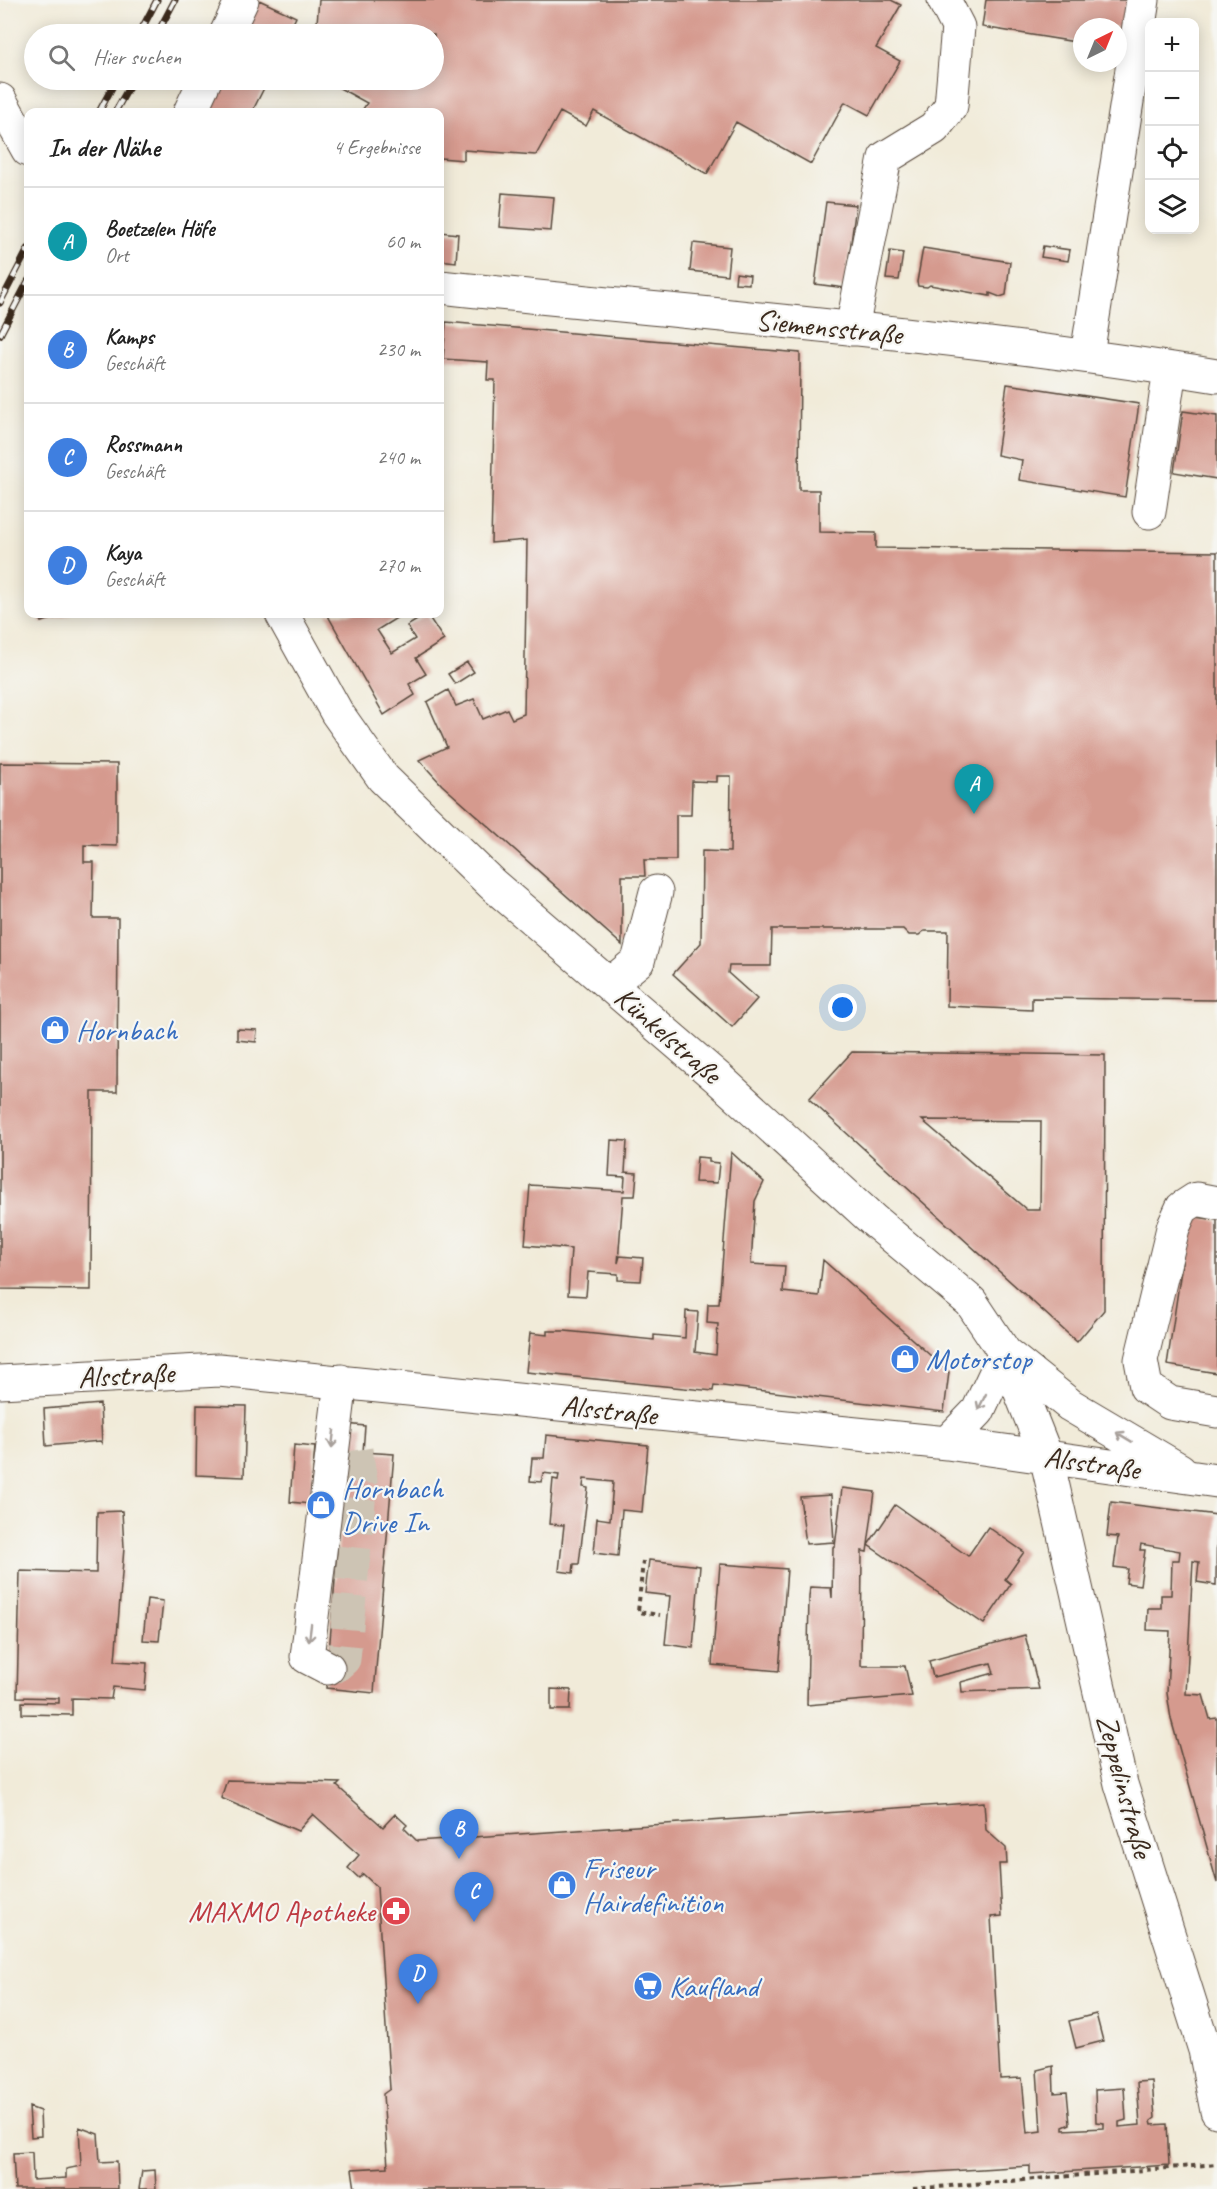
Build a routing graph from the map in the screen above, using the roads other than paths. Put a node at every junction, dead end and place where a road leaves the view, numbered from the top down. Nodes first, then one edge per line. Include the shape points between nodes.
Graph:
1 (242, 0) edge
2 (944, 0) edge
3 (1143, 0) edge
4 (231, 24) edge
5 (200, 90) edge
6 (0, 100) edge
7 (192, 108) edge
8 (24, 143) edge
9 (444, 287) edge
10 (852, 329) junction
11 (1087, 355) junction
12 (1170, 369) junction
13 (1217, 376) edge
14 (1149, 512) dead end
15 (284, 618) edge
16 (656, 892) dead end
17 (609, 984) junction
18 (1217, 1203) edge
19 (1005, 1353) junction
20 (0, 1382) edge
21 (351, 1382) junction
22 (1217, 1411) edge
23 (947, 1443) junction
24 (356, 1450) tunnel mouth
25 (1046, 1456) junction
26 (1205, 1479) edge
27 (328, 1668) dead end
28 (1211, 2058) edge
29 (1217, 2111) edge

1 - 4 street
2 - 10 street via 958,27 951,106 934,128 885,158
3 - 11 street
5 - 7 street
6 - 8 street
9 - 10 street, Siemensstraße
10 - 11 street, Siemensstraße
11 - 12 street, Siemensstraße
12 - 13 street, Siemensstraße
12 - 14 street
15 - 17 street, Künkelstraße via 337,713 383,778 492,884
16 - 17 street via 638,961
17 - 19 street, Künkelstraße via 873,1220 971,1302
18 - 22 street via 1196,1199 1182,1208 1173,1228 1141,1360 1146,1387 1170,1402
19 -> 23 street via 978,1411
19 - 25 street, Künkelstraße
26 -> 19 street via 1070,1405
20 - 21 street, Alsstraße via 219,1370
21 - 23 street, Alsstraße
21 - 24 street
21 -> 27 street via 307,1657
23 - 25 street, Alsstraße
25 - 26 street, Alsstraße
25 - 28 street, Zeppelinstraße via 1121,1784
28 - 29 street, Zeppelinstraße

